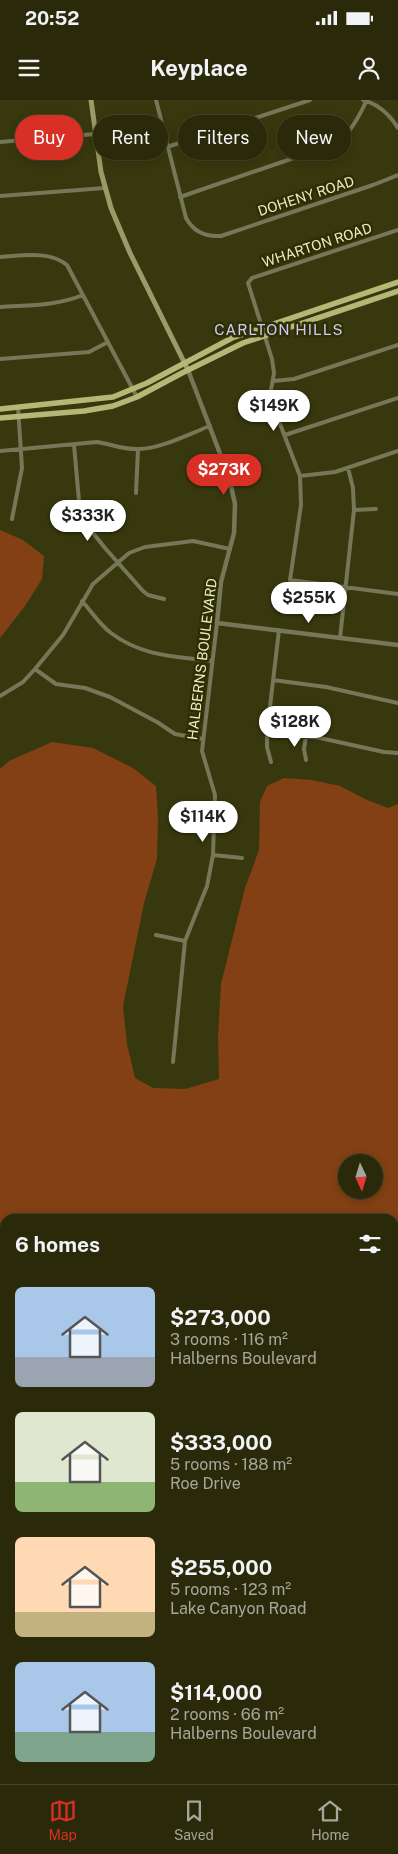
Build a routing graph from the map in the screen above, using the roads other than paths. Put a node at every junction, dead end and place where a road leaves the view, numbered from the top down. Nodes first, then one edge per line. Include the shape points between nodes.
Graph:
1 (91, 100) edge
2 (156, 100) edge
3 (310, 100) edge
4 (365, 100) edge
5 (160, 115) edge
6 (93, 117) edge
7 (398, 128) edge
8 (93, 134) edge
9 (0, 142) edge
10 (168, 147) edge
11 (168, 151) edge
12 (100, 160) edge
13 (398, 175) edge
14 (105, 188) junction
15 (0, 196) edge
16 (180, 197) junction
17 (398, 230) edge
18 (0, 257) edge
19 (398, 282) edge
20 (398, 291) edge
21 (83, 295) junction
22 (0, 307) edge
23 (261, 327) junction
24 (265, 335) junction
25 (108, 342) junction
26 (398, 345) edge
27 (0, 359) edge
28 (185, 363) junction
29 (188, 370) junction
30 (273, 381) junction
31 (133, 390) junction
32 (137, 397) junction
33 (398, 398) edge
34 (18, 407) junction
35 (0, 409) edge
36 (19, 416) junction
37 (0, 418) edge
38 (210, 426) junction
39 (285, 436) junction
40 (74, 445) junction
41 (21, 448) junction
42 (0, 450) edge
43 (138, 450) junction
44 (398, 451) edge
45 (348, 468) junction
46 (300, 476) junction
47 (136, 493) dead end
48 (376, 509) dead end
49 (354, 510) junction
50 (12, 519) dead end
51 (230, 549) junction
52 (118, 562) junction
53 (344, 587) junction
54 (398, 594) edge
55 (164, 599) dead end
56 (82, 601) junction
57 (217, 624) junction
58 (278, 630) junction
59 (340, 638) junction
60 (398, 645) edge
61 (212, 661) junction
62 (35, 669) junction
63 (273, 680) junction
64 (0, 696) edge
65 (398, 702) edge
66 (267, 732) junction
67 (306, 736) junction
68 (203, 739) junction
69 (398, 753) edge
70 (306, 760) dead end
71 (271, 762) dead end
72 (212, 855) junction
73 (242, 858) dead end
74 (156, 935) dead end
75 (185, 941) junction
76 (173, 1062) dead end

1 - 6 main road, HALBERNS BOULEVARD
2 - 5 street
3 - 10 street
4 - 7 street via 386,114
4 - 16 street via 354,126 329,146
8 - 9 street
11 - 16 street
12 - 14 main road, HALBERNS BOULEVARD
13 - 16 street, DOHENY ROAD via 220,236 206,235 194,228 186,218
14 - 15 street
14 - 28 main road, HALBERNS BOULEVARD via 130,253
17 - 23 street, WHARTON ROAD via 249,280
18 - 21 street via 46,255 61,261 69,268
19 - 23 main road
20 - 24 main road
21 - 22 street via 57,303
21 - 25 street
23 - 24 street
23 - 28 main road
24 - 29 main road
24 - 30 street via 273,364
25 - 27 street via 89,352
25 - 31 street
26 - 30 street via 294,380
28 - 29 main road, HALBERNS BOULEVARD
28 - 31 main road
29 - 32 main road
29 - 38 street, HALBERNS BOULEVARD
30 - 39 street via 272,403
31 - 32 street
31 - 34 main road via 94,401
32 - 36 main road via 99,409
33 - 39 street
34 - 35 main road
34 - 36 street
36 - 37 main road
36 - 41 street
38 - 43 street
38 - 51 street, HALBERNS BOULEVARD via 234,495 235,526
39 - 46 street
40 - 41 street
40 - 43 street via 97,442
40 - 52 street via 80,512
41 - 42 street
41 - 50 street via 22,468
43 - 47 street
44 - 45 street
45 - 46 street
45 - 49 street
46 - 53 street via 301,505 290,580
48 - 49 street
49 - 53 street
51 - 52 street via 187,541 137,549
51 - 57 street, HALBERNS BOULEVARD via 221,582
52 - 55 street via 148,595
52 - 56 street via 93,584
53 - 54 street
53 - 59 street
56 - 61 street via 110,632 134,647 148,653
56 - 62 street via 63,635
57 - 58 street
57 - 61 street, HALBERNS BOULEVARD
58 - 59 street
58 - 63 street
59 - 60 street
61 - 68 street, HALBERNS BOULEVARD
62 - 64 street via 23,682
62 - 68 street via 56,684 85,688 110,697 175,734
63 - 65 street
63 - 66 street
66 - 67 street
66 - 71 street
67 - 69 street
67 - 70 street
68 - 72 street, HALBERNS BOULEVARD via 202,751 215,795
72 - 73 street
72 - 75 street, HALBERNS BOULEVARD via 206,886
74 - 75 street
75 - 76 street, HALBERNS BOULEVARD

